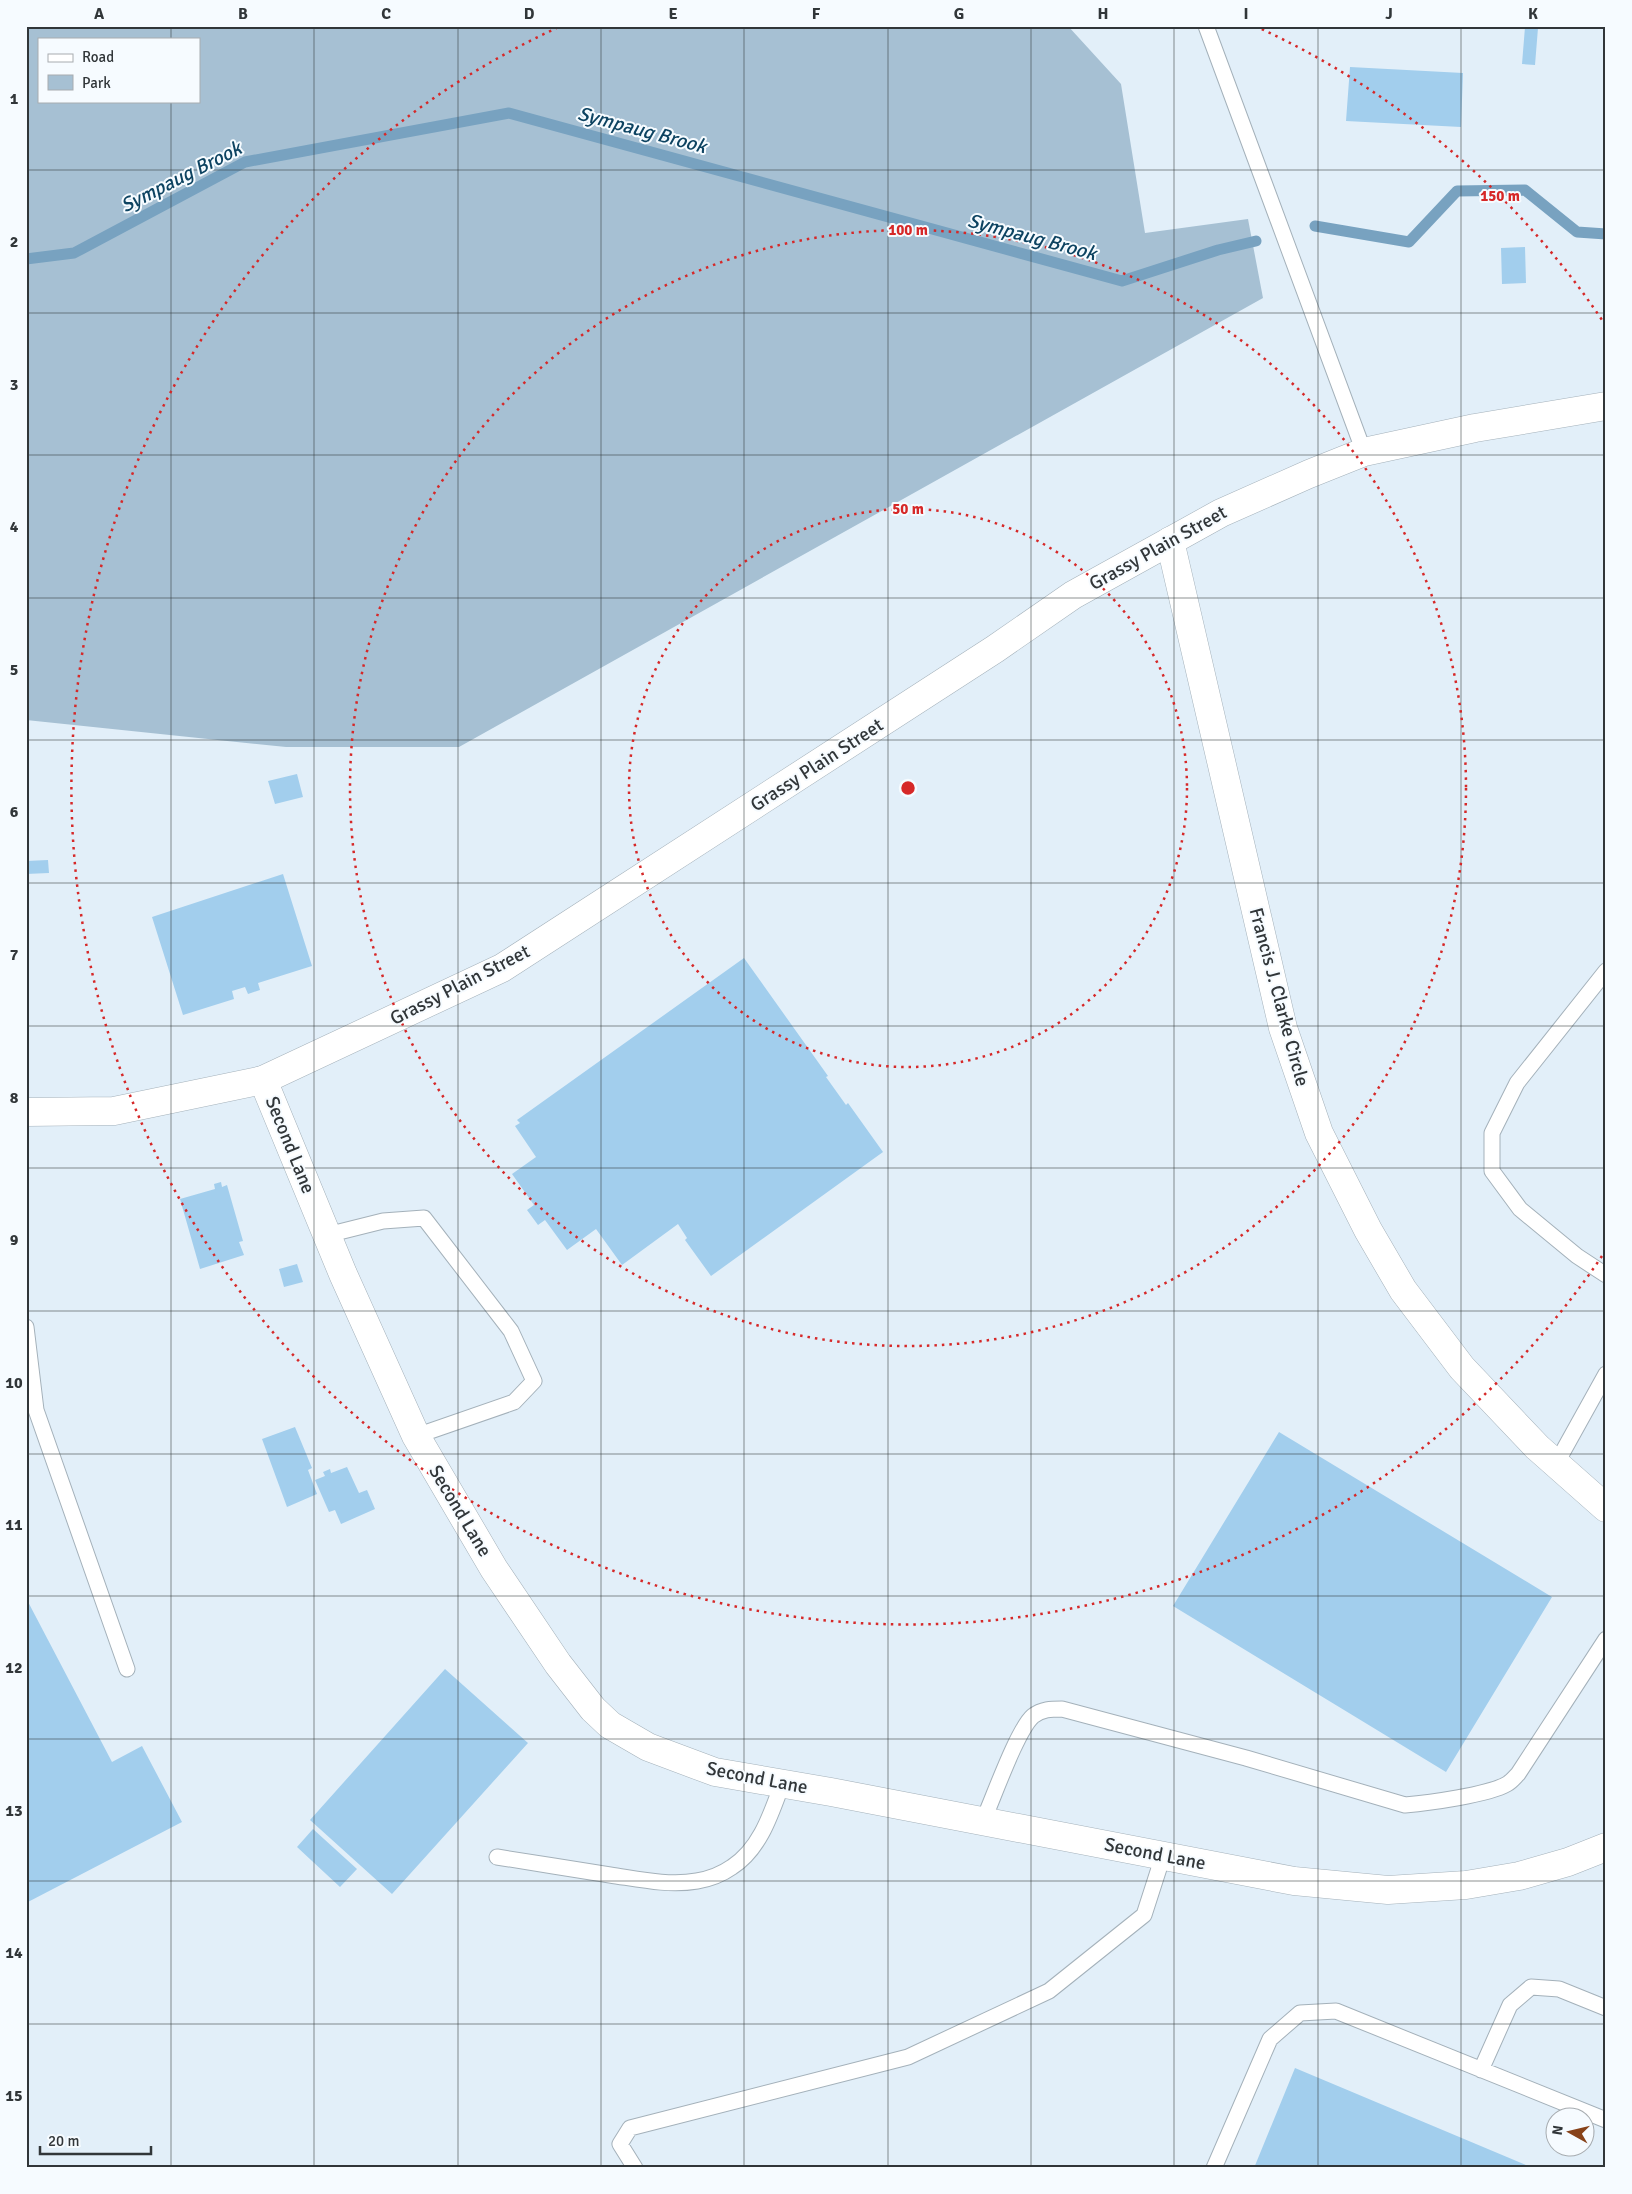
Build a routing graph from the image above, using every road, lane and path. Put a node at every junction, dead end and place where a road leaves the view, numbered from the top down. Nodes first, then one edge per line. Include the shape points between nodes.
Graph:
1 (1206, 26) edge
2 (1606, 406) edge
3 (1364, 452) junction
4 (1170, 541) junction
5 (1606, 971) edge
6 (263, 1080) junction
7 (26, 1112) edge
8 (327, 1235) junction
9 (1606, 1275) edge
10 (26, 1327) edge
11 (1606, 1374) edge
12 (416, 1436) junction
13 (1556, 1464) junction
14 (1606, 1508) edge
15 (1606, 1639) edge
16 (127, 1669) dead end
17 (782, 1784) junction
18 (984, 1821) junction
19 (1606, 1847) edge
20 (1163, 1856) junction
21 (497, 1857) dead end
22 (1606, 2008) edge
23 (1481, 2070) junction
24 (1606, 2120) edge
25 (634, 2168) edge
26 (1214, 2168) edge

1 - 3 lane
2 - 3 street, Grassy Plain Street via 1475,428
3 - 4 street, Grassy Plain Street via 1221,513
4 - 6 street, Grassy Plain Street via 1073,595 987,655 502,968
4 - 13 street, Francis J. Clarke Circle via 1284,1028 1319,1133 1368,1230 1403,1290 1462,1368
5 - 9 lane via 1517,1083 1492,1133 1492,1171 1520,1209
6 - 7 street, Grassy Plain Street via 114,1111
6 - 8 street, Second Lane
8 - 12 street, Second Lane
8 - 12 lane via 383,1221 424,1218 511,1331 534,1382 514,1402
10 - 16 lane via 36,1410
11 - 13 lane
12 - 17 street, Second Lane via 494,1569 593,1710 648,1747 715,1772
13 - 14 street, Francis J. Clarke Circle
15 - 18 lane via 1518,1774 1508,1784 1494,1789 1404,1805 1237,1755 1062,1709 1044,1709 1032,1717 1022,1731
17 - 18 street, Second Lane
17 - 21 lane via 758,1840 746,1855 717,1876 698,1881 642,1880
18 - 20 street, Second Lane
19 - 20 street, Second Lane via 1519,1876 1466,1886 1388,1890 1294,1881
20 - 25 lane via 1144,1915 1049,1991 908,2057 630,2128 620,2144
22 - 23 lane via 1559,1989 1531,1986 1510,2005
23 - 24 lane
23 - 26 lane via 1336,2012 1300,2013 1270,2038

